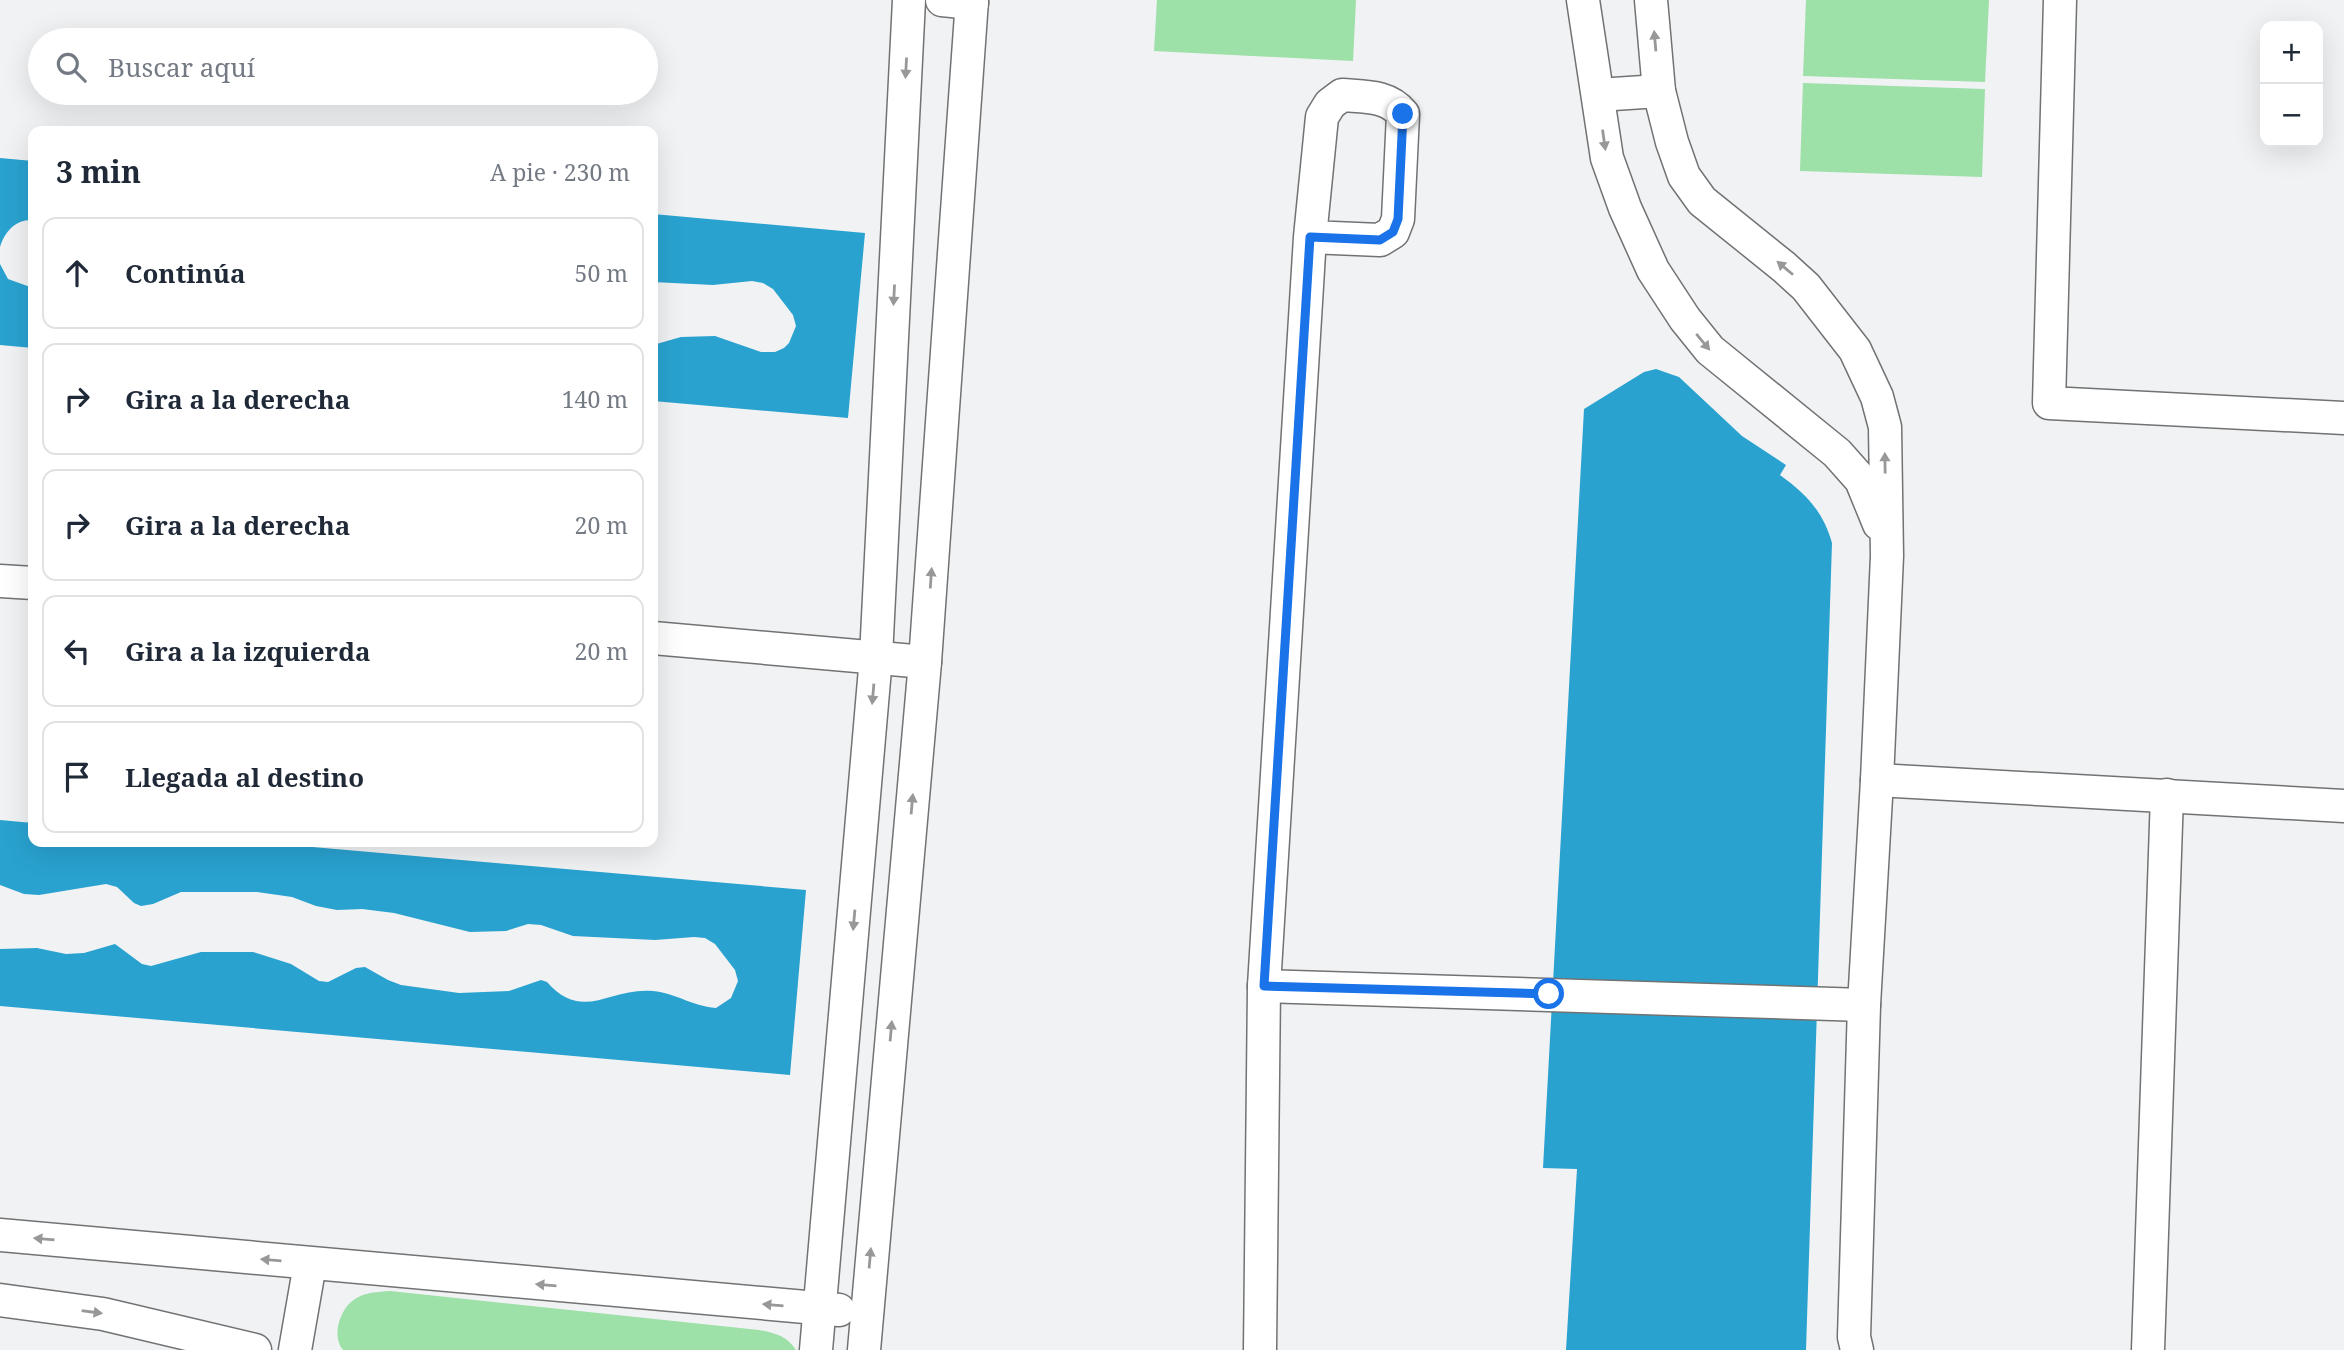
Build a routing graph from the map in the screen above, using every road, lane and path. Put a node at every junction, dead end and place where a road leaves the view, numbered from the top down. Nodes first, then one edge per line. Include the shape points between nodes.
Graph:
1 (909, 0) edge
2 (1583, 0) edge
3 (1651, 0) edge
4 (2060, 0) edge
5 (962, 1) edge
6 (1659, 91) junction
7 (1598, 95) junction
8 (1310, 237) junction
9 (2344, 418) edge
10 (1887, 556) junction
11 (0, 580) edge
12 (28, 583) edge
13 (658, 638) edge
14 (876, 657) junction
15 (925, 662) junction
16 (1877, 780) junction
17 (2167, 795) junction
18 (2344, 806) edge
19 (1264, 986) junction
20 (1864, 1005) junction
21 (0, 1236) edge
22 (310, 1264) junction
23 (0, 1300) edge
24 (821, 1310) junction
25 (865, 1312) junction
26 (255, 1350) edge
27 (295, 1350) edge
28 (816, 1350) edge
29 (864, 1350) edge
30 (1259, 1350) edge
31 (1857, 1350) edge
32 (2148, 1350) edge

1 -> 14 street
2 - 7 street
6 -> 3 street
4 - 9 street via 2049,403
15 -> 5 street
6 - 7 street
10 -> 6 street via 1885,427 1855,349 1806,287 1702,201 1684,176
7 -> 10 street via 1607,158 1653,270 1710,350 1837,453 1861,480 1878,516
8 - 8 street via 1322,117 1329,104 1342,95 1396,105 1403,114 1398,219 1393,232 1380,240
8 - 19 street
10 - 16 street
11 - 12 street
13 - 14 street
14 - 15 street
14 -> 24 street
25 -> 15 street
16 - 17 street
16 - 20 street
17 - 18 street
17 - 32 street
19 - 20 street
19 - 30 street
20 - 31 street
22 -> 21 street
24 -> 22 street
22 - 27 street
23 -> 26 street via 103,1314
24 - 25 street
24 - 28 street
25 - 29 street

